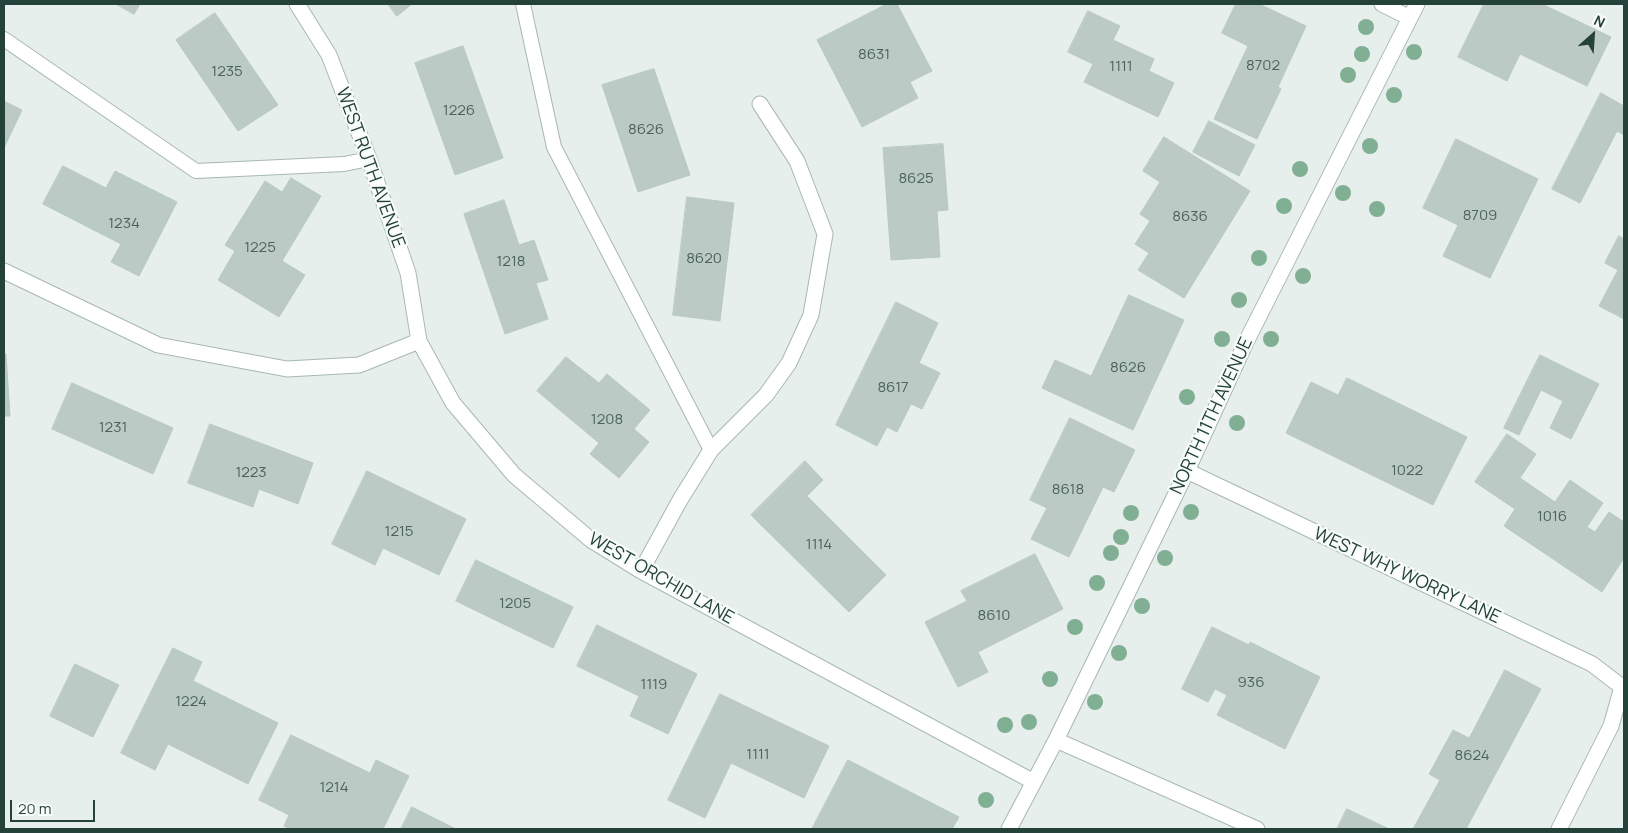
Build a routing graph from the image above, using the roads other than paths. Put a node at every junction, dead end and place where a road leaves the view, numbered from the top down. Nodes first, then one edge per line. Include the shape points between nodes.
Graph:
1 (297, 4) edge
2 (523, 4) edge
3 (1382, 4) edge
4 (1417, 4) edge
5 (1410, 18) junction
6 (4, 39) edge
7 (760, 104) dead end
8 (369, 159) junction
9 (4, 271) edge
10 (418, 341) junction
11 (711, 450) junction
12 (1187, 471) junction
13 (641, 571) junction
14 (1056, 740) junction
15 (1034, 782) junction
16 (1009, 829) edge
17 (1257, 829) edge
18 (1559, 829) edge

1 - 8 street, WEST RUTH AVENUE via 329,54
2 - 11 lane via 554,147
3 - 5 street
4 - 5 street, NORTH 11TH AVENUE
5 - 12 street, NORTH 11TH AVENUE via 1246,342
6 - 8 lane via 196,171 344,164
7 - 11 street via 797,161 825,234 811,315 789,362 766,395
8 - 10 street, WEST RUTH AVENUE via 408,273
9 - 10 street via 158,345 287,369 359,365
10 - 13 street, WEST ORCHID LANE via 452,403 514,475 591,540
11 - 13 street
12 - 14 street, NORTH 11TH AVENUE
12 - 18 street, WEST WHY WORRY LANE via 1592,664 1622,686 1611,726
13 - 15 street, WEST ORCHID LANE
14 - 15 street, NORTH 11TH AVENUE
14 - 17 street
15 - 16 street, NORTH 11TH AVENUE

